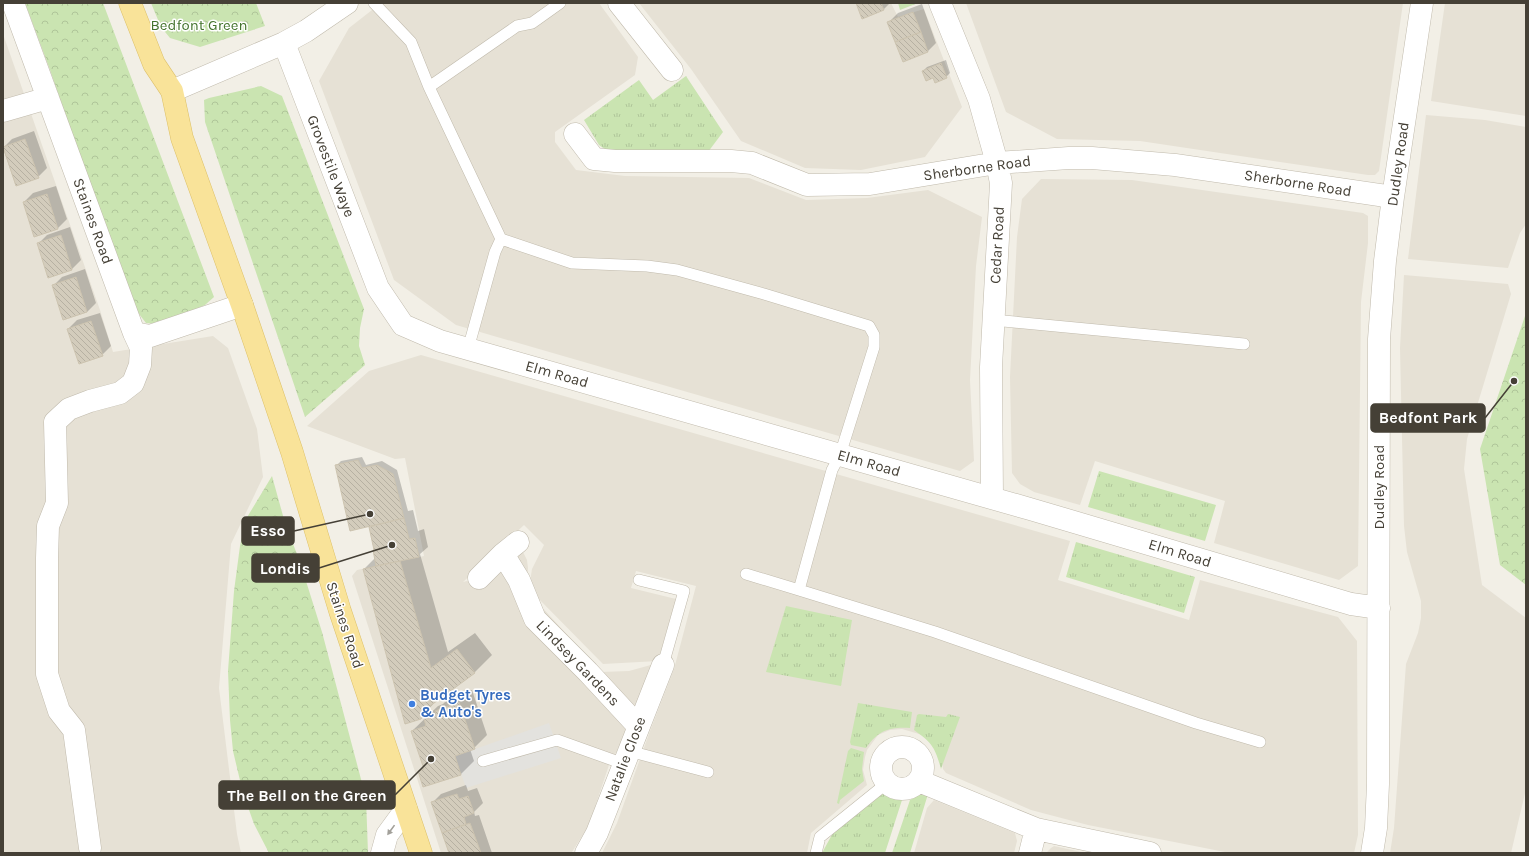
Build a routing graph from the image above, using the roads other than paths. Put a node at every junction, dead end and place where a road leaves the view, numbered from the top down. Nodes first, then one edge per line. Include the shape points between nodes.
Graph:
1 (13, 3) edge
2 (130, 3) edge
3 (347, 3) edge
4 (374, 3) edge
5 (560, 3) edge
6 (619, 3) edge
7 (940, 3) edge
8 (1422, 3) edge
9 (284, 43) junction
10 (672, 70) dead end
11 (429, 87) junction
12 (172, 91) junction
13 (48, 98) junction
14 (3, 111) edge
15 (575, 134) dead end
16 (997, 163) junction
17 (1393, 197) junction
18 (501, 239) junction
19 (378, 288) joint
20 (242, 305) junction
21 (993, 320) junction
22 (134, 333) junction
23 (1244, 344) dead end
24 (468, 349) junction
25 (840, 455) junction
26 (992, 498) junction
27 (746, 574) dead end
28 (479, 578) dead end
29 (639, 580) dead end
30 (799, 590) junction
31 (1379, 608) junction
32 (663, 665) joint
33 (638, 726) junction
34 (1260, 742) dead end
35 (626, 758) junction
36 (483, 761) dead end
37 (708, 772) dead end
38 (919, 781) junction
39 (887, 783) junction
40 (406, 809) junction
41 (1036, 829) junction
42 (90, 848) dead end
43 (382, 853) edge
44 (421, 853) edge
45 (586, 853) edge
46 (816, 853) edge
47 (1030, 853) edge
48 (1150, 853) edge
49 (1372, 853) edge

1 - 13 street, Staines Road
2 - 12 main road, Staines Road via 154,64
3 - 9 street via 306,32
4 - 11 lane via 411,42
5 - 11 lane via 532,23 517,26
6 - 10 street
7 - 16 street, Cedar Road via 979,99
8 - 17 street, Dudley Road
9 - 12 street
9 - 19 street, Grovestile Waye
11 - 18 lane
12 - 20 main road, Staines Road via 182,138
13 - 14 street
13 - 22 street, Staines Road
15 - 16 street, Sherborne Road via 594,159 752,163 806,184 870,184
16 - 17 street, Sherborne Road via 1092,158 1175,165
16 - 21 street, Cedar Road via 1000,183
17 - 31 street, Dudley Road via 1379,339
18 - 24 lane via 495,252
18 - 25 lane via 572,263 677,270 869,326 874,335 874,347
19 - 24 street, Elm Road via 403,325 440,341
20 - 22 street via 150,336
20 - 40 main road, Staines Road via 292,452 340,612
21 - 23 lane
21 - 26 street, Cedar Road
22 - 42 street, Staines Road via 141,348 140,365 134,383 120,393 69,409 55,422 57,503 48,526 47,674 59,711 74,730
24 - 25 street, Elm Road
25 - 26 street, Elm Road
25 - 30 lane via 832,470
26 - 31 street, Elm Road via 1351,604
27 - 30 lane
28 - 33 street, Lindsey Gardens via 510,548 535,620
29 - 32 lane via 684,591
30 - 34 lane via 935,632 1196,723
31 - 49 street, Dudley Road via 1378,784
32 - 33 street, Natalie Close
33 - 35 street, Natalie Close
35 - 36 lane via 557,740
35 - 37 lane
35 - 45 street, Natalie Close via 597,833
38 - 39 street via 900,789
38 - 39 street via 922,761 913,750 900,748 894,749 883,758 881,772
38 - 41 street
39 - 46 lane via 820,837
40 -> 43 street via 387,835
40 - 44 main road, Staines Road
41 - 47 street
41 - 48 street

